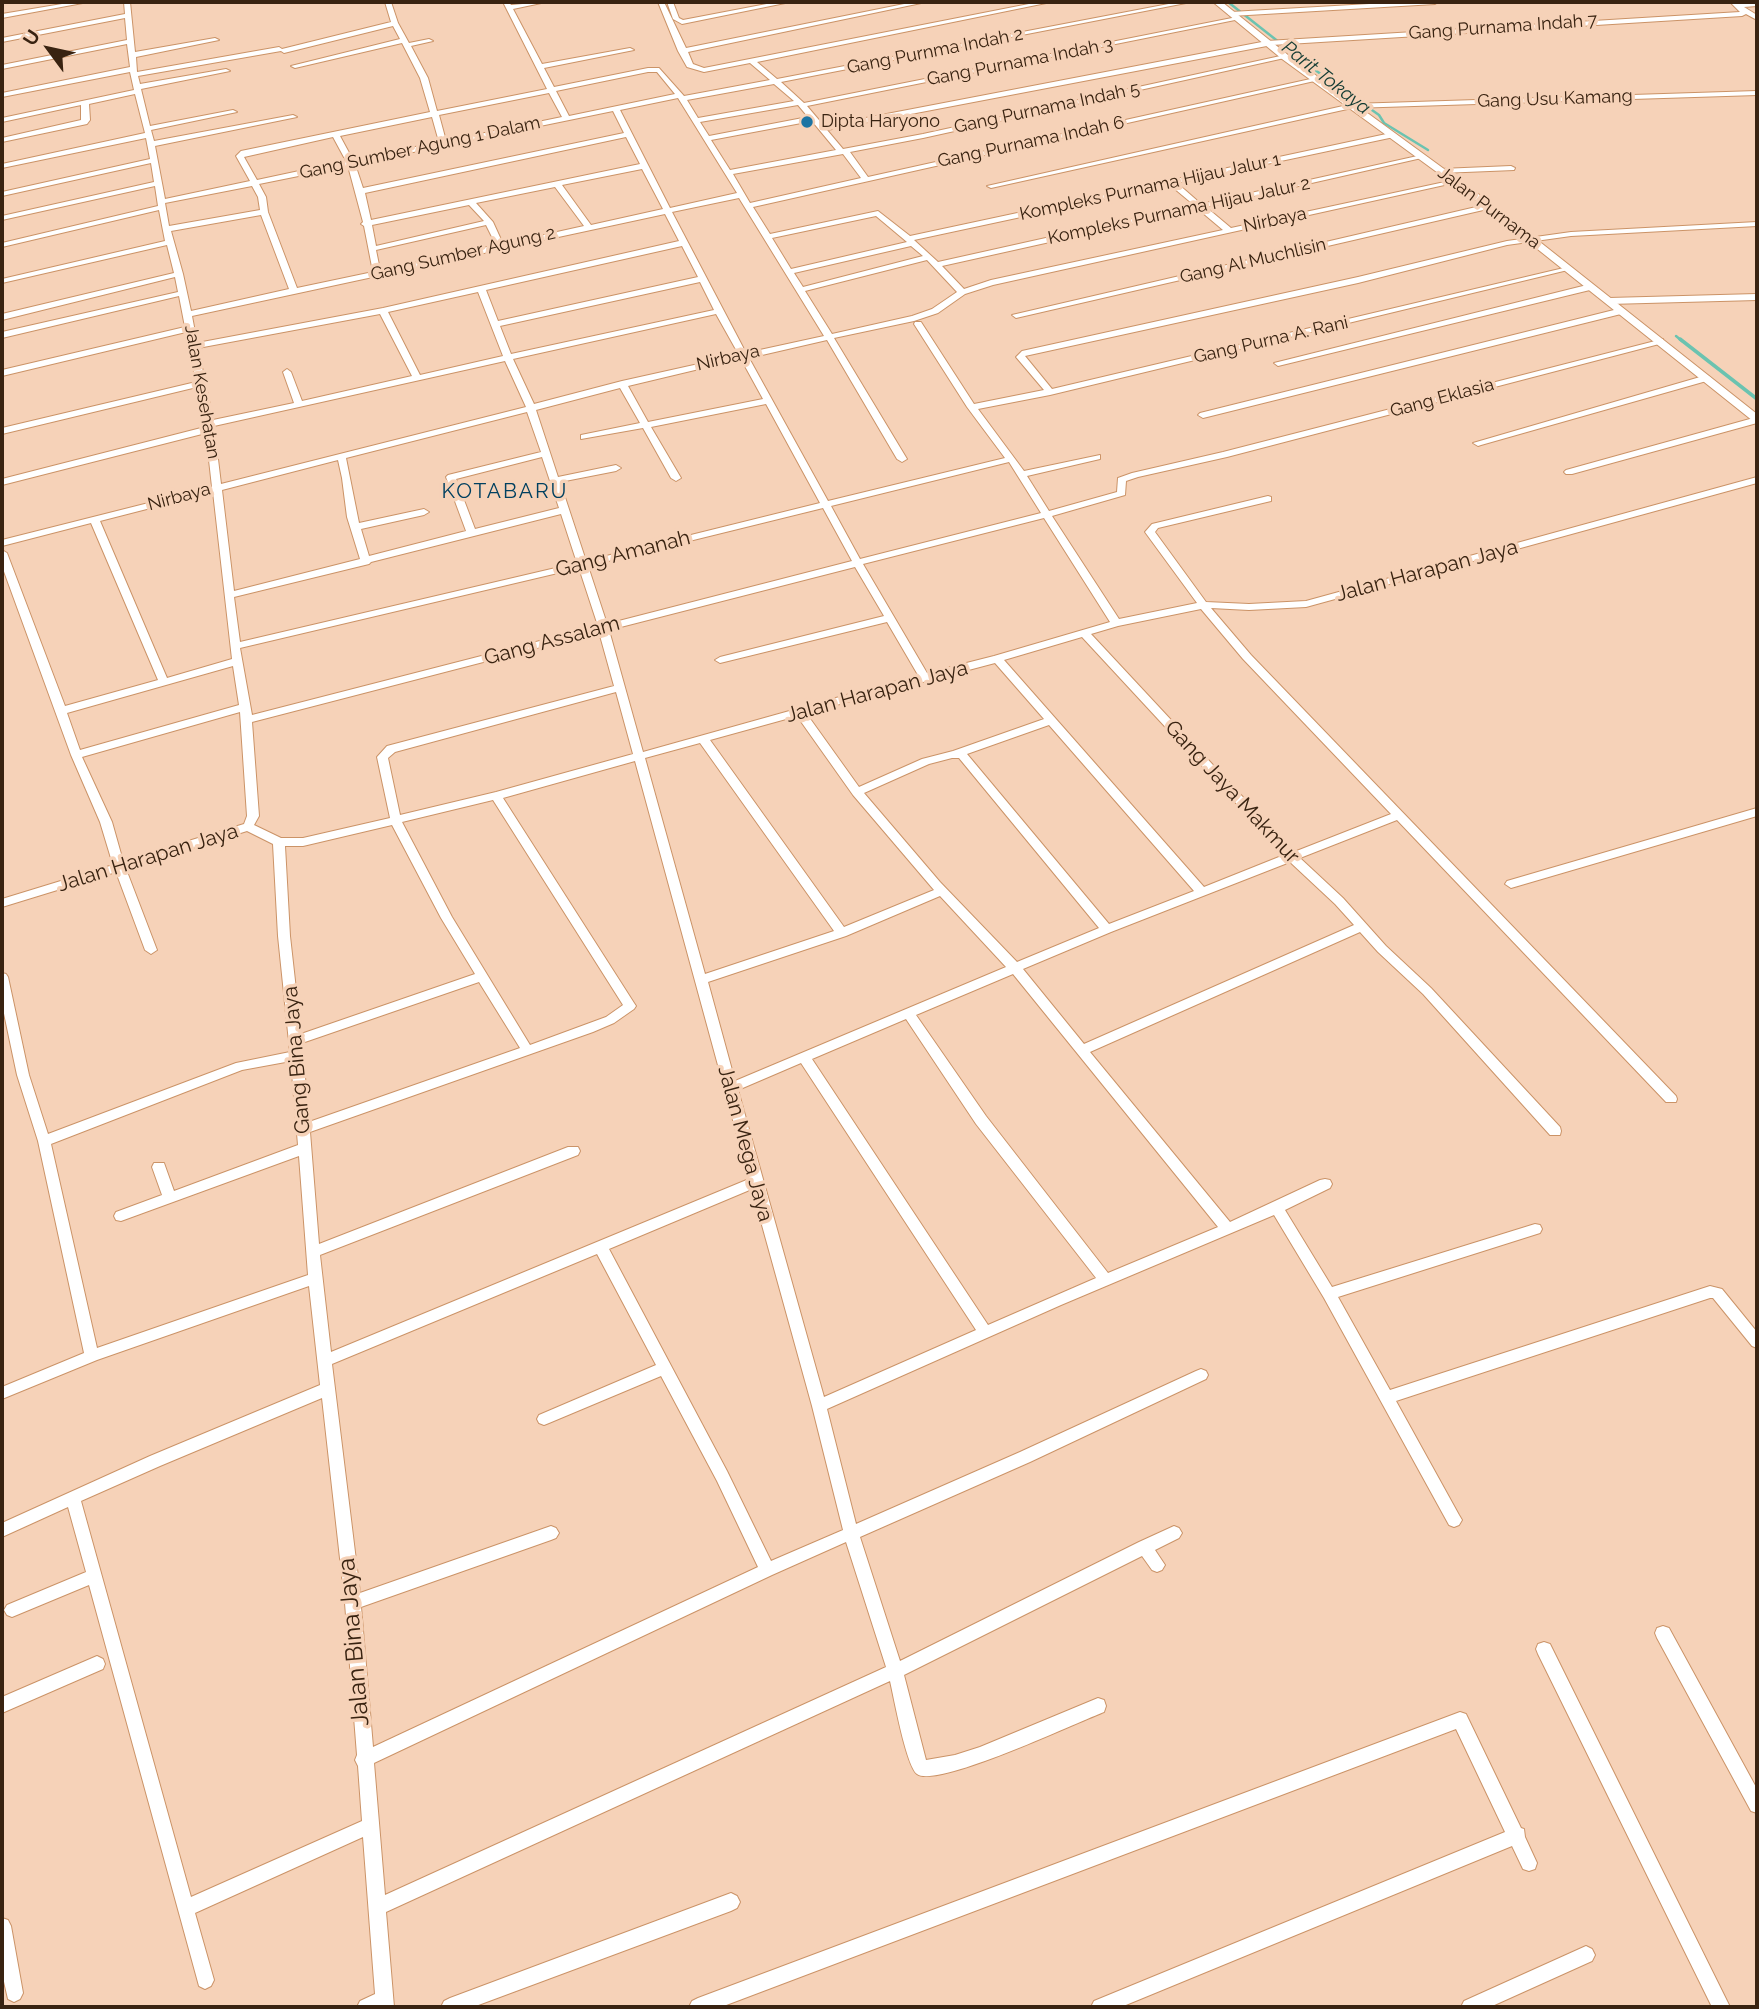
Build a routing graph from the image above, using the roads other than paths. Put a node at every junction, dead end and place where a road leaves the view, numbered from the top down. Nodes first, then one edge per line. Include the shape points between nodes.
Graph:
1 (85, 2) edge
2 (127, 2) edge
3 (388, 2) edge
4 (543, 2) edge
5 (661, 2) edge
6 (670, 2) edge
7 (787, 2) edge
8 (923, 2) edge
9 (1048, 2) edge
10 (1188, 2) edge
11 (1217, 2) edge
12 (1273, 2) edge
13 (1416, 2) edge
14 (1435, 2) edge
15 (1735, 3) edge
16 (507, 4) edge
17 (1757, 4) edge
18 (1258, 12) junction
19 (1742, 13) junction
20 (128, 15) junction
21 (1235, 15) junction
22 (2, 16) edge
23 (1757, 18) edge
24 (395, 23) junction
25 (2, 40) edge
26 (215, 40) dead end
27 (132, 41) junction
28 (429, 41) dead end
29 (406, 42) junction
30 (1270, 43) junction
31 (629, 50) dead end
32 (682, 51) junction
33 (133, 55) junction
34 (1284, 57) junction
35 (752, 61) junction
36 (295, 66) dead end
37 (540, 66) junction
38 (2, 67) edge
39 (226, 71) dead end
40 (133, 72) junction
41 (1315, 80) junction
42 (776, 82) junction
43 (139, 89) junction
44 (554, 90) junction
45 (1757, 93) edge
46 (2, 95) edge
47 (681, 97) junction
48 (85, 103) junction
49 (801, 104) junction
50 (1360, 106) junction
51 (615, 108) junction
52 (233, 112) dead end
53 (435, 113) junction
54 (293, 117) dead end
55 (566, 118) junction
56 (814, 118) junction
57 (2, 120) edge
58 (695, 121) junction
59 (823, 128) junction
60 (335, 134) junction
61 (628, 135) junction
62 (1391, 135) junction
63 (148, 136) junction
64 (706, 139) junction
65 (2, 140) edge
66 (443, 143) junction
67 (843, 151) junction
68 (1422, 157) junction
69 (154, 160) junction
70 (351, 162) junction
71 (2, 166) edge
72 (643, 166) junction
73 (1511, 168) dead end
74 (1441, 171) junction
75 (727, 173) junction
76 (866, 178) junction
77 (1454, 181) junction
78 (1171, 182) junction
79 (158, 183) junction
80 (254, 183) junction
81 (557, 184) junction
82 (991, 186) dead end
83 (361, 191) junction
84 (2, 194) edge
85 (740, 195) junction
86 (471, 202) junction
87 (162, 205) junction
88 (747, 206) junction
89 (1201, 206) junction
90 (1489, 206) junction
91 (666, 210) junction
92 (264, 212) junction
93 (2, 218) edge
94 (489, 222) junction
95 (365, 224) junction
96 (1757, 224) edge
97 (588, 226) junction
98 (166, 229) junction
99 (1228, 230) junction
100 (766, 237) junction
101 (1530, 239) junction
102 (911, 241) junction
103 (170, 242) junction
104 (683, 243) junction
105 (2, 245) edge
106 (500, 246) junction
107 (371, 248) junction
108 (929, 257) junction
109 (936, 265) junction
110 (1568, 269) junction
111 (788, 272) junction
112 (377, 273) junction
113 (179, 274) junction
114 (702, 279) junction
115 (2, 281) edge
116 (1591, 287) junction
117 (481, 288) junction
118 (800, 290) junction
119 (294, 291) junction
120 (961, 292) junction
121 (183, 293) junction
122 (1757, 297) edge
123 (1609, 301) junction
124 (383, 311) junction
125 (719, 311) junction
126 (1622, 311) junction
127 (187, 314) junction
128 (1016, 315) dead end
129 (2, 317) edge
130 (916, 321) junction
131 (497, 324) junction
132 (190, 329) junction
133 (2, 335) edge
134 (831, 336) junction
135 (1660, 341) junction
136 (193, 346) junction
137 (743, 354) junction
138 (508, 358) junction
139 (1278, 363) dead end
140 (287, 372) dead end
141 (2, 373) edge
142 (1707, 378) junction
143 (417, 379) junction
144 (201, 383) junction
145 (622, 384) junction
146 (1050, 392) junction
147 (768, 401) junction
148 (299, 405) junction
149 (530, 407) junction
150 (972, 407) junction
151 (1203, 415) dead end
152 (1757, 419) edge
153 (645, 425) junction
154 (210, 426) junction
155 (2, 432) edge
156 (584, 437) dead end
157 (1478, 443) dead end
158 (545, 454) junction
159 (341, 455) junction
160 (1097, 457) dead end
161 (1011, 458) junction
162 (902, 459) dead end
163 (616, 468) dead end
164 (1569, 472) dead end
165 (1020, 475) junction
166 (676, 478) dead end
167 (555, 480) junction
168 (1757, 480) edge
169 (2, 482) edge
170 (218, 487) junction
171 (1268, 499) dead end
172 (826, 505) junction
173 (564, 510) junction
174 (424, 512) dead end
175 (1045, 514) junction
176 (94, 519) junction
177 (356, 527) junction
178 (471, 532) junction
179 (2, 543) edge
180 (2, 553) edge
181 (366, 562) junction
182 (857, 562) junction
183 (580, 565) junction
184 (230, 595) junction
185 (1203, 605) junction
186 (890, 618) junction
187 (1116, 624) junction
188 (603, 627) junction
189 (1085, 634) junction
190 (235, 646) junction
191 (997, 659) junction
192 (720, 660) dead end
193 (239, 661) junction
194 (925, 677) junction
195 (164, 682) junction
196 (620, 688) junction
197 (245, 707) junction
198 (61, 711) junction
199 (800, 713) junction
200 (247, 720) junction
201 (1050, 721) junction
202 (704, 740) junction
203 (957, 753) junction
204 (76, 755) junction
205 (638, 755) junction
206 (857, 792) junction
207 (496, 796) junction
208 (1757, 812) edge
209 (1399, 815) junction
210 (397, 821) junction
211 (248, 827) junction
212 (279, 842) junction
213 (1293, 858) junction
214 (119, 866) junction
215 (1511, 884) dead end
216 (942, 891) junction
217 (1201, 891) junction
218 (2, 903) edge
219 (1362, 926) junction
220 (1107, 929) junction
221 (842, 933) junction
222 (151, 950) dead end
223 (1015, 968) junction
224 (482, 976) junction
225 (2, 977) edge
226 (700, 980) junction
227 (908, 1012) junction
228 (296, 1040) junction
229 (527, 1050) junction
230 (1082, 1050) junction
231 (298, 1055) junction
232 (804, 1057) junction
233 (730, 1088) junction
234 (1671, 1099) dead end
235 (304, 1129) junction
236 (1555, 1131) dead end
237 (44, 1141) junction
238 (305, 1148) junction
239 (573, 1151) dead end
240 (159, 1167) dead end
241 (756, 1182) junction
242 (1325, 1184) dead end
243 (170, 1198) junction
244 (1277, 1209) junction
245 (121, 1216) dead end
246 (1227, 1228) junction
247 (1535, 1229) dead end
248 (600, 1246) junction
249 (313, 1252) junction
250 (315, 1278) junction
251 (1106, 1280) junction
252 (1329, 1294) junction
253 (985, 1332) junction
254 (1757, 1342) edge
255 (92, 1356) junction
256 (327, 1360) junction
257 (664, 1368) junction
258 (1201, 1375) dead end
259 (327, 1389) junction
260 (2, 1393) edge
261 (1386, 1398) junction
262 (819, 1406) junction
263 (544, 1419) dead end
264 (73, 1498) junction
265 (1454, 1520) dead end
266 (2, 1530) edge
267 (551, 1533) dead end
268 (852, 1533) junction
269 (1174, 1533) dead end
270 (1144, 1547) junction
271 (1157, 1565) dead end
272 (767, 1570) junction
273 (94, 1576) junction
274 (353, 1603) junction
275 (12, 1610) dead end
276 (1663, 1633) dead end
277 (1544, 1649) dead end
278 (97, 1664) dead end
279 (895, 1671) junction
280 (2, 1705) edge
281 (1098, 1706) dead end
282 (363, 1760) junction
283 (1757, 1805) edge
284 (369, 1826) junction
285 (1518, 1835) junction
286 (1529, 1863) dead end
287 (730, 1902) dead end
288 (187, 1908) junction
289 (376, 1908) junction
290 (2, 1926) edge
291 (1586, 1955) dead end
292 (205, 1980) dead end
293 (15, 1993) dead end
294 (385, 2003) edge
295 (366, 2007) edge
296 (450, 2007) edge
297 (698, 2007) edge
298 (1100, 2007) edge
299 (1470, 2007) edge
300 (1721, 2007) edge

1 - 22 street
2 - 20 street, Jalan Kesehatan
3 - 24 street
4 - 16 street
5 - 32 street
6 - 7 street via 682,22
8 - 32 street
9 - 35 street
10 - 42 street, Gang Purnma Indah 2
11 - 21 street, Jalan Purnama
12 - 18 street
13 - 14 street, Gang Purnama Indah 3
13 - 18 street, Gang Purnama Indah 3
15 - 17 street
15 - 19 street
16 - 37 street
18 - 21 street, Gang Purnama Indah 3
19 - 23 street
19 - 30 street, Gang Purnama Indah 7
20 - 25 street
20 - 27 street, Jalan Kesehatan
21 - 30 street, Jalan Purnama
21 - 49 street, Gang Purnama Indah 3
24 - 29 street
24 - 40 street via 281,50
26 - 33 street
27 - 33 street, Jalan Kesehatan
27 - 38 street
28 - 29 street
29 - 36 street
29 - 53 street
30 - 34 street, Jalan Purnama
30 - 59 street, Gang Purnama Indah 7
31 - 37 street
32 - 35 street via 699,70
33 - 40 street, Jalan Kesehatan
34 - 41 street, Jalan Purnama
34 - 67 street, Gang Purnama Indah 5
35 - 42 street
37 - 44 street
39 - 43 street
40 - 43 street, Jalan Kesehatan
40 - 46 street
41 - 50 street, Jalan Purnama
41 - 76 street, Gang Purnama Indah 6
42 - 47 street, Gang Purnma Indah 2
42 - 49 street
43 - 48 street
43 - 63 street, Jalan Kesehatan
44 - 47 street via 648,69 659,70
44 - 53 street
44 - 55 street
45 - 50 street, Gang Usu Kamang
47 - 51 street, Gang Sumber Agung 1 Dalam
47 - 58 street
48 - 57 street
48 - 65 street via 84,122
49 - 56 street
49 - 58 street
50 - 62 street, Jalan Purnama
50 - 82 street, Gang Usu Kamang
51 - 55 street, Gang Sumber Agung 1 Dalam
51 - 61 street
52 - 63 street
53 - 60 street
53 - 66 street
54 - 63 street
55 - 66 street, Gang Sumber Agung 1 Dalam
56 - 59 street
56 - 64 street
58 - 64 street
59 - 67 street
60 - 70 street
60 - 80 street via 242,154
61 - 72 street
61 - 83 street
62 - 68 street, Jalan Purnama
62 - 78 street, Kompleks Purnama Hijau Jalur 1
63 - 69 street, Jalan Kesehatan
63 - 71 street
64 - 75 street
66 - 70 street, Gang Sumber Agung 1 Dalam
67 - 75 street, Gang Purnama Indah 5
67 - 76 street
68 - 74 street, Jalan Purnama
68 - 89 street, Kompleks Purnama Hijau Jalur 2
69 - 79 street, Jalan Kesehatan
69 - 84 street
70 - 80 street, Gang Sumber Agung 1 Dalam
70 - 83 street
72 - 81 street
72 - 91 street
73 - 74 street
74 - 77 street, Jalan Purnama
75 - 85 street
76 - 88 street, Gang Purnama Indah 6
77 - 90 street, Jalan Purnama
77 - 99 street, Nirbaya
78 - 89 street
78 - 102 street, Kompleks Purnama Hijau Jalur 1
79 - 87 street, Jalan Kesehatan
79 - 93 street
80 - 87 street, Gang Sumber Agung 1 Dalam
80 - 92 street
81 - 86 street
81 - 97 street
83 - 95 street via 367,211
85 - 88 street
85 - 91 street, Gang Sumber Agung 2
86 - 94 street
86 - 95 street
87 - 98 street, Jalan Kesehatan
87 - 105 street, Gang Sumber Agung 1 Dalam
88 - 100 street
89 - 99 street
89 - 109 street, Kompleks Purnama Hijau Jalur 2
90 - 101 street, Jalan Purnama
90 - 128 street, Gang Al Muchlisin
91 - 97 street, Gang Sumber Agung 2
91 - 104 street
92 - 98 street
92 - 119 street
94 - 106 street
94 - 107 street
95 - 107 street
96 - 101 street
97 - 106 street, Gang Sumber Agung 2
98 - 103 street, Jalan Kesehatan
99 - 120 street, Nirbaya
100 - 102 street via 878,213
100 - 111 street
101 - 110 street, Jalan Purnama
101 - 146 street via 1022,354
102 - 108 street
102 - 111 street, Kompleks Purnama Hijau Jalur 1
103 - 113 street, Jalan Kesehatan
103 - 115 street
104 - 114 street
104 - 117 street
106 - 112 street, Gang Sumber Agung 2
107 - 112 street
108 - 109 street
108 - 118 street
109 - 120 street
110 - 116 street, Jalan Purnama
110 - 146 street, Gang Purna A. Rani
111 - 118 street
112 - 119 street, Gang Sumber Agung 2
113 - 121 street, Jalan Kesehatan
113 - 129 street
114 - 125 street
114 - 131 street
116 - 123 street, Jalan Purnama
116 - 139 street
117 - 124 street
117 - 131 street, Jalan Mega Jaya
118 - 134 street
119 - 127 street, Gang Sumber Agung 2
120 - 130 street, Nirbaya
121 - 127 street, Jalan Kesehatan
121 - 133 street
122 - 123 street
123 - 126 street, Jalan Purnama
124 - 136 street
124 - 143 street
125 - 137 street
125 - 138 street
126 - 135 street, Jalan Purnama
126 - 151 street
127 - 132 street, Jalan Kesehatan
130 - 134 street, Nirbaya
130 - 150 street
131 - 138 street, Jalan Mega Jaya
132 - 136 street, Jalan Kesehatan
132 - 141 street
134 - 137 street, Nirbaya
134 - 162 street
135 - 142 street, Jalan Purnama
135 - 175 street, Gang Eklasia via 1124,478 1119,483 1120,495
136 - 144 street, Jalan Kesehatan
137 - 145 street, Nirbaya
137 - 147 street
138 - 143 street
138 - 149 street, Jalan Mega Jaya
140 - 148 street
142 - 152 street, Jalan Purnama
142 - 157 street
143 - 148 street
144 - 154 street, Jalan Kesehatan
144 - 155 street
145 - 149 street, Nirbaya
145 - 153 street
146 - 150 street, Gang Purna A. Rani
147 - 153 street
147 - 172 street
148 - 154 street
149 - 158 street, Jalan Mega Jaya
149 - 159 street, Nirbaya
150 - 161 street
152 - 164 street
153 - 156 street
153 - 166 street
154 - 169 street
154 - 170 street, Jalan Kesehatan
158 - 167 street, Jalan Mega Jaya
158 - 178 street via 451,477
159 - 170 street, Nirbaya
159 - 177 street
160 - 165 street
161 - 165 street
161 - 172 street, Gang Amanah
163 - 167 street
165 - 175 street
167 - 173 street, Jalan Mega Jaya
168 - 185 street, Jalan Harapan Jaya via 1306,604
170 - 176 street, Nirbaya
170 - 184 street, Jalan Kesehatan
171 - 185 street via 1150,529
172 - 182 street
172 - 183 street, Gang Amanah
173 - 178 street
173 - 183 street, Jalan Mega Jaya
174 - 177 street
175 - 182 street, Gang Assalam
175 - 187 street
176 - 179 street, Nirbaya
176 - 195 street
177 - 181 street
178 - 181 street
180 - 198 street
181 - 184 street
182 - 186 street
182 - 188 street, Gang Assalam
183 - 188 street, Jalan Mega Jaya
183 - 190 street, Gang Amanah
184 - 190 street, Jalan Kesehatan
185 - 187 street, Jalan Harapan Jaya
185 - 209 street
186 - 192 street
186 - 194 street
187 - 189 street, Jalan Harapan Jaya
188 - 196 street, Jalan Mega Jaya
188 - 200 street, Gang Assalam
189 - 191 street, Jalan Harapan Jaya
189 - 213 street, Gang Jaya Makmur
190 - 193 street, Jalan Kesehatan
191 - 194 street, Jalan Harapan Jaya
191 - 201 street
193 - 195 street
193 - 197 street, Jalan Kesehatan
194 - 199 street, Jalan Harapan Jaya
195 - 198 street
196 - 205 street, Jalan Mega Jaya
196 - 210 street via 391,749 382,757
197 - 200 street, Jalan Kesehatan
197 - 204 street
198 - 204 street
199 - 202 street, Jalan Harapan Jaya
199 - 206 street
200 - 211 street, Jalan Kesehatan via 253,816
201 - 203 street
201 - 217 street
202 - 205 street, Jalan Harapan Jaya
202 - 221 street
203 - 206 street
203 - 220 street
204 - 214 street via 106,822
205 - 207 street, Jalan Harapan Jaya
205 - 226 street, Jalan Mega Jaya
206 - 216 street
207 - 210 street, Jalan Harapan Jaya
207 - 229 street via 630,1006 600,1025
208 - 215 street
209 - 213 street
209 - 234 street
210 - 212 street, Jalan Harapan Jaya via 303,842
210 - 224 street
211 - 212 street, Jalan Harapan Jaya
211 - 214 street, Jalan Harapan Jaya
212 - 228 street, Gang Bina Jaya
213 - 217 street
213 - 219 street, Gang Jaya Makmur
214 - 218 street, Jalan Harapan Jaya
214 - 222 street
216 - 221 street
216 - 223 street
217 - 220 street
219 - 230 street
219 - 236 street, Gang Jaya Makmur
220 - 223 street
221 - 226 street
223 - 227 street
223 - 230 street
224 - 228 street
224 - 229 street
225 - 237 street via 23,1075
226 - 233 street, Jalan Mega Jaya
227 - 232 street
227 - 251 street via 981,1120
228 - 231 street, Gang Bina Jaya
229 - 235 street
230 - 246 street
231 - 235 street, Gang Bina Jaya
231 - 237 street via 240,1066
232 - 233 street
232 - 253 street
233 - 241 street, Jalan Mega Jaya
235 - 238 street, Gang Bina Jaya
237 - 255 street
238 - 243 street
238 - 249 street, Gang Bina Jaya
239 - 249 street
240 - 243 street
241 - 248 street
241 - 262 street, Jalan Mega Jaya
242 - 244 street
243 - 245 street
244 - 246 street
244 - 252 street
246 - 251 street
247 - 252 street
248 - 256 street
248 - 257 street
249 - 250 street, Gang Bina Jaya
250 - 255 street
250 - 256 street, Jalan Bina Jaya
251 - 253 street
252 - 261 street
253 - 262 street
254 - 261 street via 1717,1293 1710,1292
255 - 260 street
256 - 259 street, Jalan Bina Jaya
257 - 263 street
257 - 272 street
258 - 268 street
259 - 264 street
259 - 274 street, Jalan Bina Jaya
261 - 265 street
262 - 268 street, Jalan Mega Jaya
264 - 266 street
264 - 273 street
267 - 274 street
268 - 272 street
268 - 279 street
269 - 270 street
270 - 271 street
270 - 279 street
272 - 282 street
273 - 275 street
273 - 288 street
274 - 282 street, Jalan Bina Jaya
276 - 283 street
277 - 300 street
278 - 280 street
279 - 281 street via 917,1760 930,1770
279 - 289 street
282 - 284 street, Jalan Bina Jaya
284 - 288 street
284 - 289 street, Jalan Bina Jaya
285 - 286 street
285 - 297 street via 1460,1720
285 - 298 street
287 - 296 street
288 - 292 street
289 - 294 street, Jalan Bina Jaya
290 - 293 street
291 - 299 street
294 - 295 street

